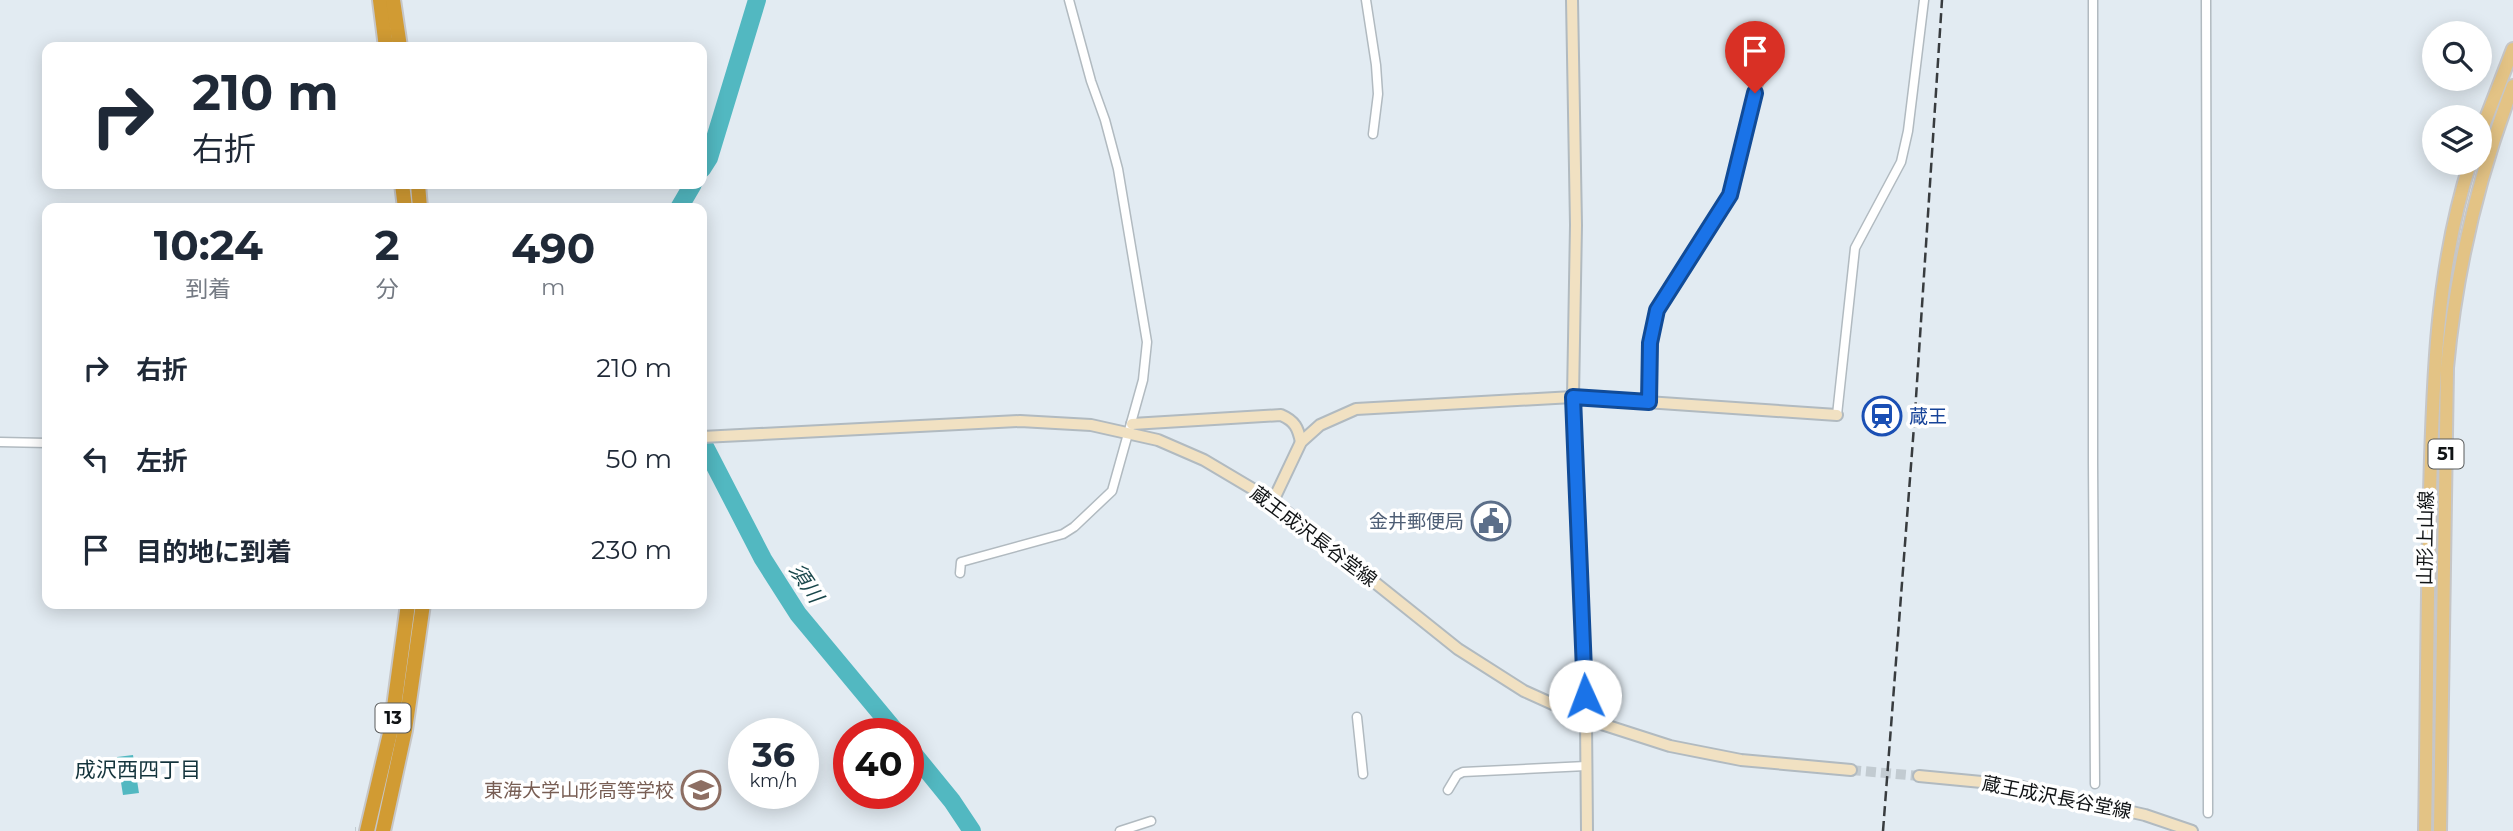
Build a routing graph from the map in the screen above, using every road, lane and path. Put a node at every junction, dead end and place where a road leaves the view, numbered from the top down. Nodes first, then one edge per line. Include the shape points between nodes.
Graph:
1 (380, 0) edge
2 (393, 0) edge
3 (1069, 0) edge
4 (1366, 0) edge
5 (1572, 0) edge
6 (1924, 0) edge
7 (2093, 0) edge
8 (2206, 0) edge
9 (1765, 33) dead end
10 (385, 42) edge
11 (399, 42) edge
12 (2513, 49) edge
13 (2513, 86) edge
14 (2491, 105) edge
15 (1373, 134) dead end
16 (2466, 175) edge
17 (1573, 397) junction
18 (1649, 402) junction
19 (1837, 415) joint
20 (1130, 429) junction
21 (707, 437) edge
22 (0, 442) edge
23 (1301, 442) junction
24 (42, 443) edge
25 (1273, 501) junction
26 (960, 573) dead end
27 (407, 609) edge
28 (422, 609) edge
29 (1357, 717) dead end
30 (1586, 719) junction
31 (1586, 766) junction
32 (1851, 770) tunnel mouth
33 (1363, 774) dead end
34 (1919, 776) tunnel mouth
35 (2095, 784) dead end
36 (1448, 790) dead end
37 (2208, 813) dead end
38 (1151, 821) dead end
39 (367, 831) edge
40 (383, 831) edge
41 (1120, 831) edge
42 (1587, 831) edge
43 (2192, 831) edge
44 (2425, 831) edge
45 (2440, 831) edge

1 - 10 highway
2 - 11 highway
3 - 20 street via 1118,169 1147,342
4 - 15 street via 1378,94
5 - 17 street via 1577,225
6 - 19 street via 1901,162 1855,248
7 - 35 street
8 - 37 street
9 - 18 street via 1768,62 1755,93 1730,195 1657,310 1650,343
12 - 14 main road
13 - 45 main road, 山形上山線 / 51 via 2480,184 2451,323
16 - 44 main road, 山形上山線 / 51 via 2444,271 2435,361
17 - 18 street
17 - 23 street via 1356,409 1320,425
17 - 30 street
18 - 19 street
20 - 21 street, 蔵王成沢長谷堂線 via 1046,421
20 - 23 street via 1281,415 1298,428
20 - 25 street, 蔵王成沢長谷堂線 via 1204,460
20 - 26 street via 1112,491 1074,527 1019,548 961,562
22 - 24 street
23 - 25 street
25 - 30 street, 蔵王成沢長谷堂線 via 1458,649 1524,691
27 - 39 highway, 13 via 391,729
28 - 40 highway, 13 via 405,730
29 - 33 street
30 - 31 street
30 - 32 street, 蔵王成沢長谷堂線 via 1704,754
31 - 36 street via 1463,772
31 - 42 street
34 - 43 street, 蔵王成沢長谷堂線 via 2024,787 2146,815
38 - 41 street

